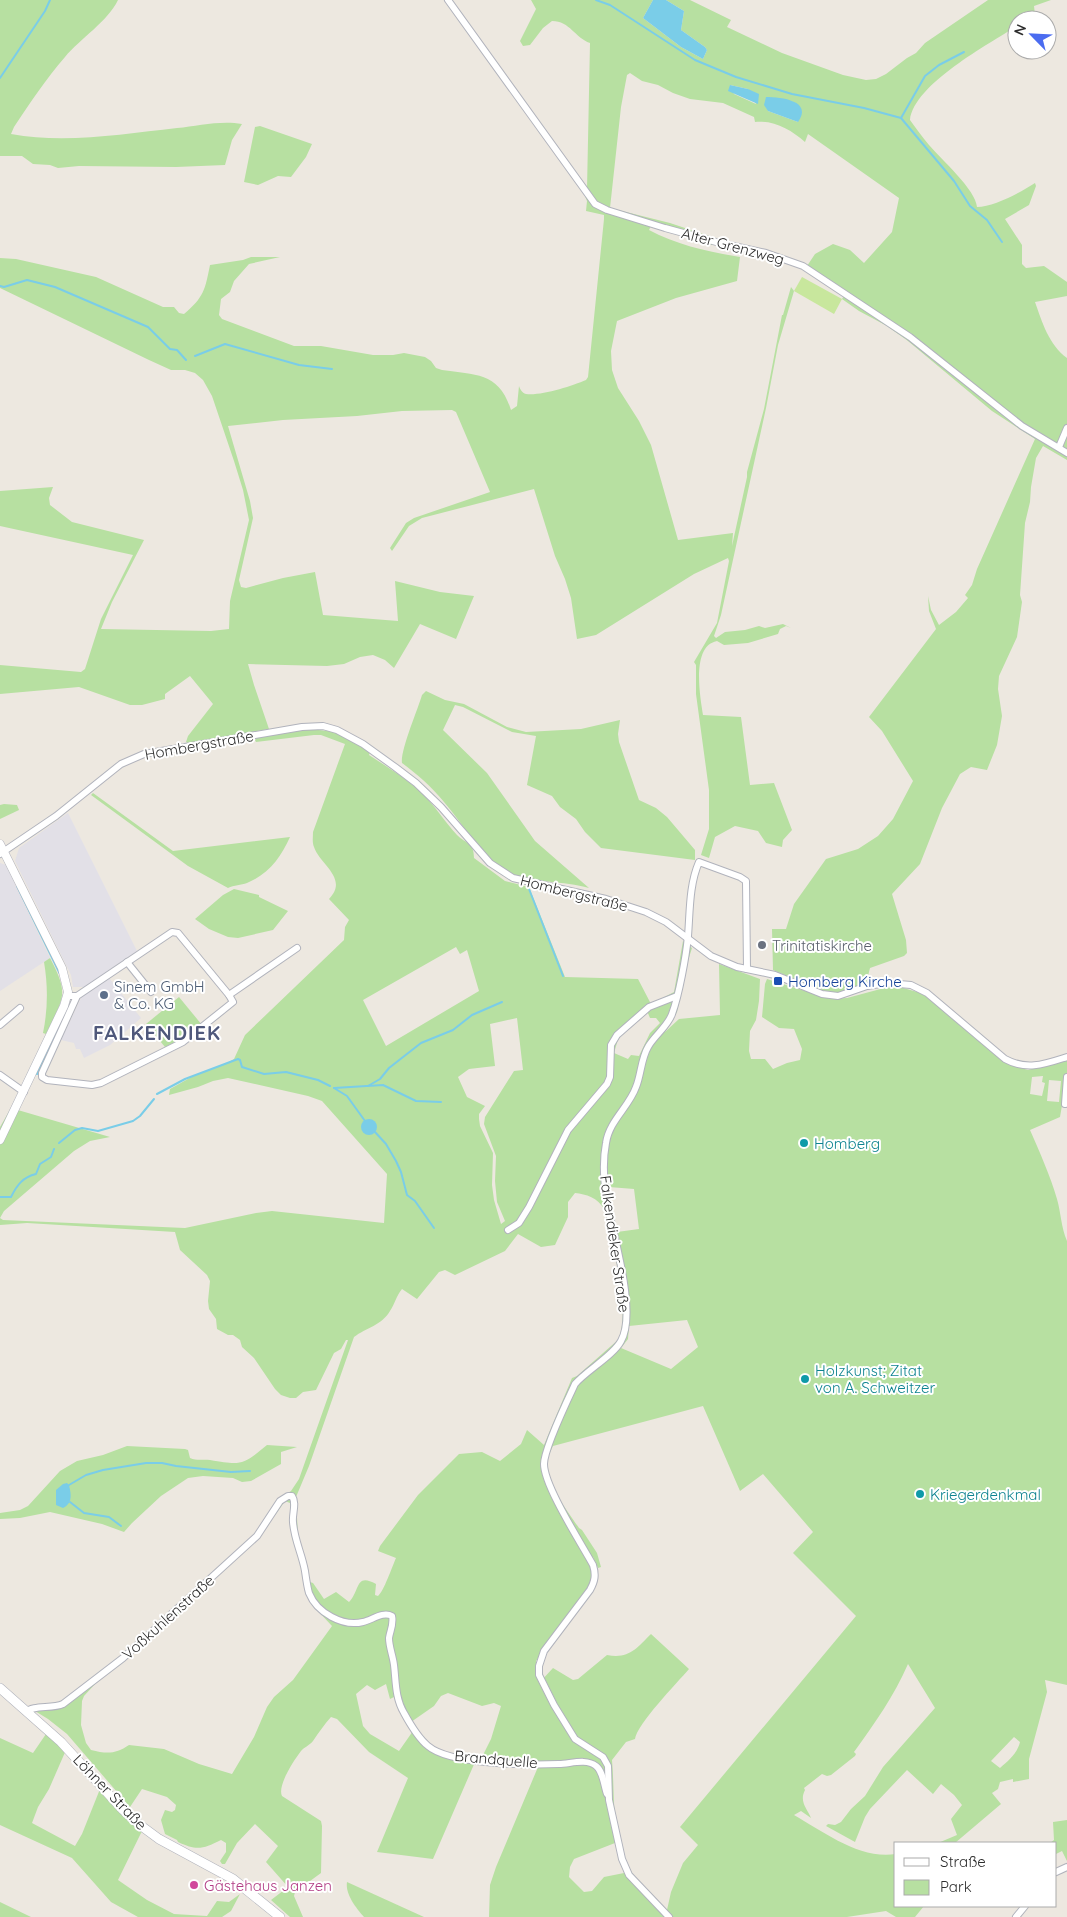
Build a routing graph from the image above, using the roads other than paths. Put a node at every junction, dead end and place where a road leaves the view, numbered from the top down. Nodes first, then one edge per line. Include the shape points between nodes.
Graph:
1 (448, 0) edge
2 (1067, 428) edge
3 (1059, 447) junction
4 (1067, 453) edge
5 (1, 850) edge
6 (688, 940) junction
7 (297, 948) dead end
8 (127, 962) junction
9 (748, 969) junction
10 (151, 992) dead end
11 (229, 995) junction
12 (67, 996) junction
13 (77, 996) junction
14 (677, 996) junction
15 (20, 1008) dead end
16 (0, 1026) edge
17 (1067, 1057) edge
18 (0, 1076) edge
19 (1067, 1078) edge
20 (24, 1092) junction
21 (1065, 1104) dead end
22 (0, 1140) edge
23 (508, 1230) dead end
24 (292, 1496) joint
25 (0, 1688) edge
26 (26, 1712) junction
27 (609, 1800) junction
28 (1024, 1907) edge
29 (280, 1917) edge
30 (669, 1917) edge
31 (1016, 1917) edge

1 - 3 street, Alter Grenzweg via 595,204 664,228 766,253 803,266 887,321 1007,415
2 - 3 street
3 - 4 street, Alter Grenzweg
5 - 6 street, Hombergstraße via 56,816 131,758 265,733 323,726 350,736 416,783 490,863 505,874 522,882 636,908 666,922
5 - 12 street via 62,968
6 - 9 street, Hombergstraße via 711,956
6 - 9 street, Falkendieker Straße via 693,882 699,862 740,877 746,880
6 - 14 street, Falkendieker Straße
7 - 11 street
8 - 10 street
8 - 11 street via 175,932
8 - 13 street
9 - 17 street, Hombergstraße via 775,975 832,996 887,983 911,985 927,992 1011,1062 1031,1067
11 - 13 street via 231,1005 190,1038 101,1083 92,1085 43,1079 42,1073
12 - 13 street
12 - 20 street
14 - 23 street via 649,1007 617,1035 611,1045 607,1084 568,1130 529,1207 519,1223
14 - 27 street, Falkendieker Straße via 672,1016 645,1052 636,1089 606,1140 604,1179 625,1297 626,1320 622,1339 574,1384 544,1464 551,1489 596,1573 590,1590 544,1651 539,1675 575,1739 603,1757 608,1766
15 - 16 street
18 - 20 street
19 - 21 street
20 - 22 street
24 - 26 street, Voßkuhlenstraße via 280,1501 257,1536 123,1658 64,1704 53,1708 32,1708
24 - 27 street, Brandquelle via 295,1538 310,1594 318,1607 348,1623 364,1622 384,1614 392,1616 389,1640 397,1698 403,1712 429,1747 443,1754 498,1762 591,1764 599,1770
25 - 26 main road, Löhner Straße
26 - 29 main road, Löhner Straße via 61,1742 140,1825 159,1839 233,1879
27 - 30 street, Falkendieker Straße via 618,1844 629,1875
28 - 31 street

